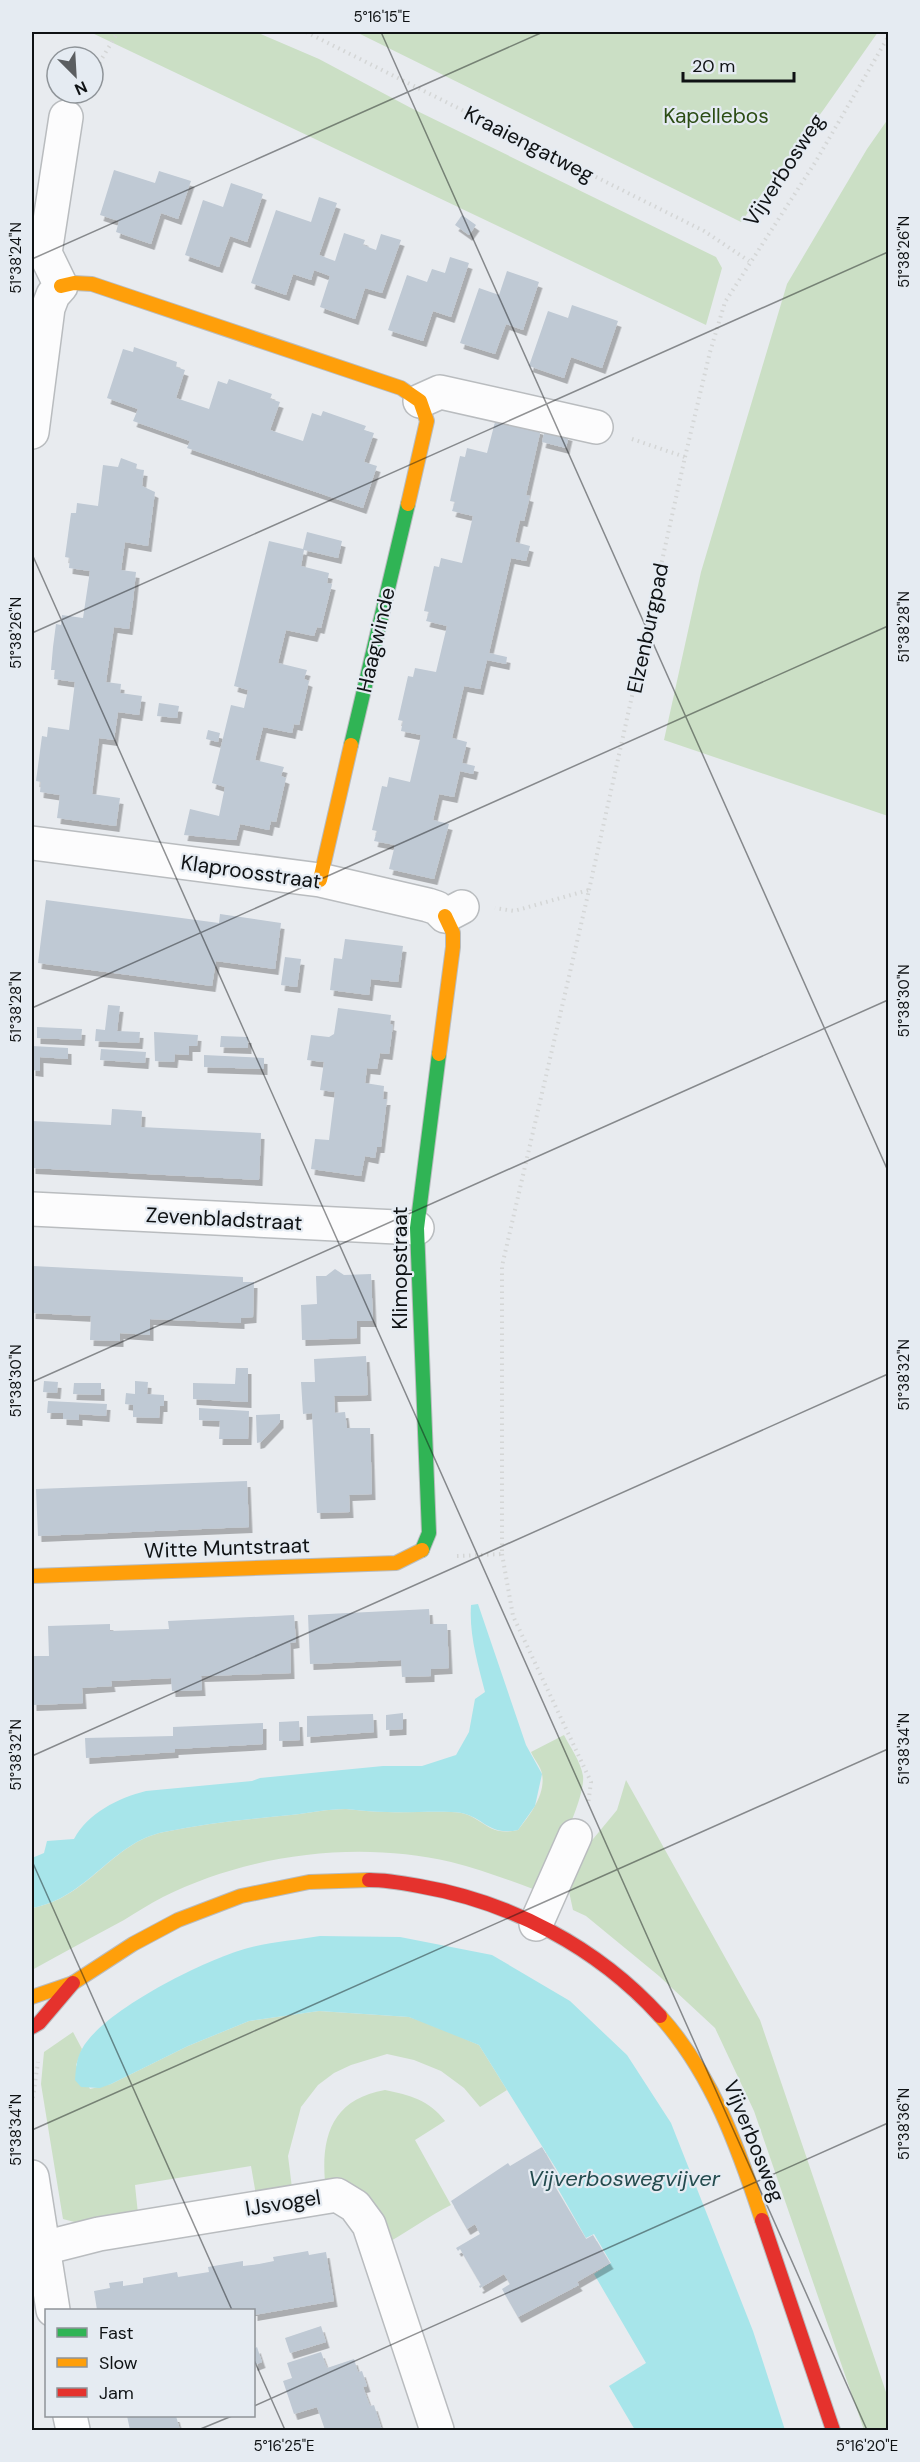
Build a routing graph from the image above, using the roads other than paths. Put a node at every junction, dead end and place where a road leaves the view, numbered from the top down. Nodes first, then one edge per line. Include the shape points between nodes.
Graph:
1 (66, 117) dead end
2 (61, 286) junction
3 (420, 401) junction
4 (596, 427) road end
5 (32, 432) edge
6 (32, 843) edge
7 (320, 880) junction
8 (453, 912) joint
9 (32, 1209) edge
10 (417, 1228) junction
11 (422, 1551) joint
12 (32, 1576) edge
13 (575, 1836) road end
14 (537, 1924) junction
15 (73, 1983) junction
16 (32, 1997) edge
17 (32, 2028) edge
18 (32, 2177) edge
19 (37, 2249) edge
20 (53, 2309) edge
21 (437, 2430) edge
22 (833, 2430) edge

1 - 2 street via 45,253
2 - 3 street via 92,284 401,387
2 - 5 street via 48,308
3 - 4 street via 440,392
3 - 7 street, Haagwinde via 427,421
6 - 7 street, Klaproosstraat
7 - 8 street, Klaproosstraat
8 - 10 street, Klimopstraat via 453,947
9 - 10 street, Zevenbladstraat
10 - 11 street, Klimopstraat via 429,1533
11 - 12 street, Witte Muntstraat via 396,1563
13 - 14 street
14 - 15 street, Vijverbosweg via 484,1901 435,1889 382,1880 309,1882 241,1896 178,1920
14 - 22 street, Vijverbosweg via 590,1954 645,2000 709,2084 742,2160
15 - 16 street, Vijverbosweg
15 - 17 street, Vijverbosweg
18 - 19 street
19 - 20 street
19 - 21 street, IJsvogel via 99,2234 337,2195 355,2205 369,2224

